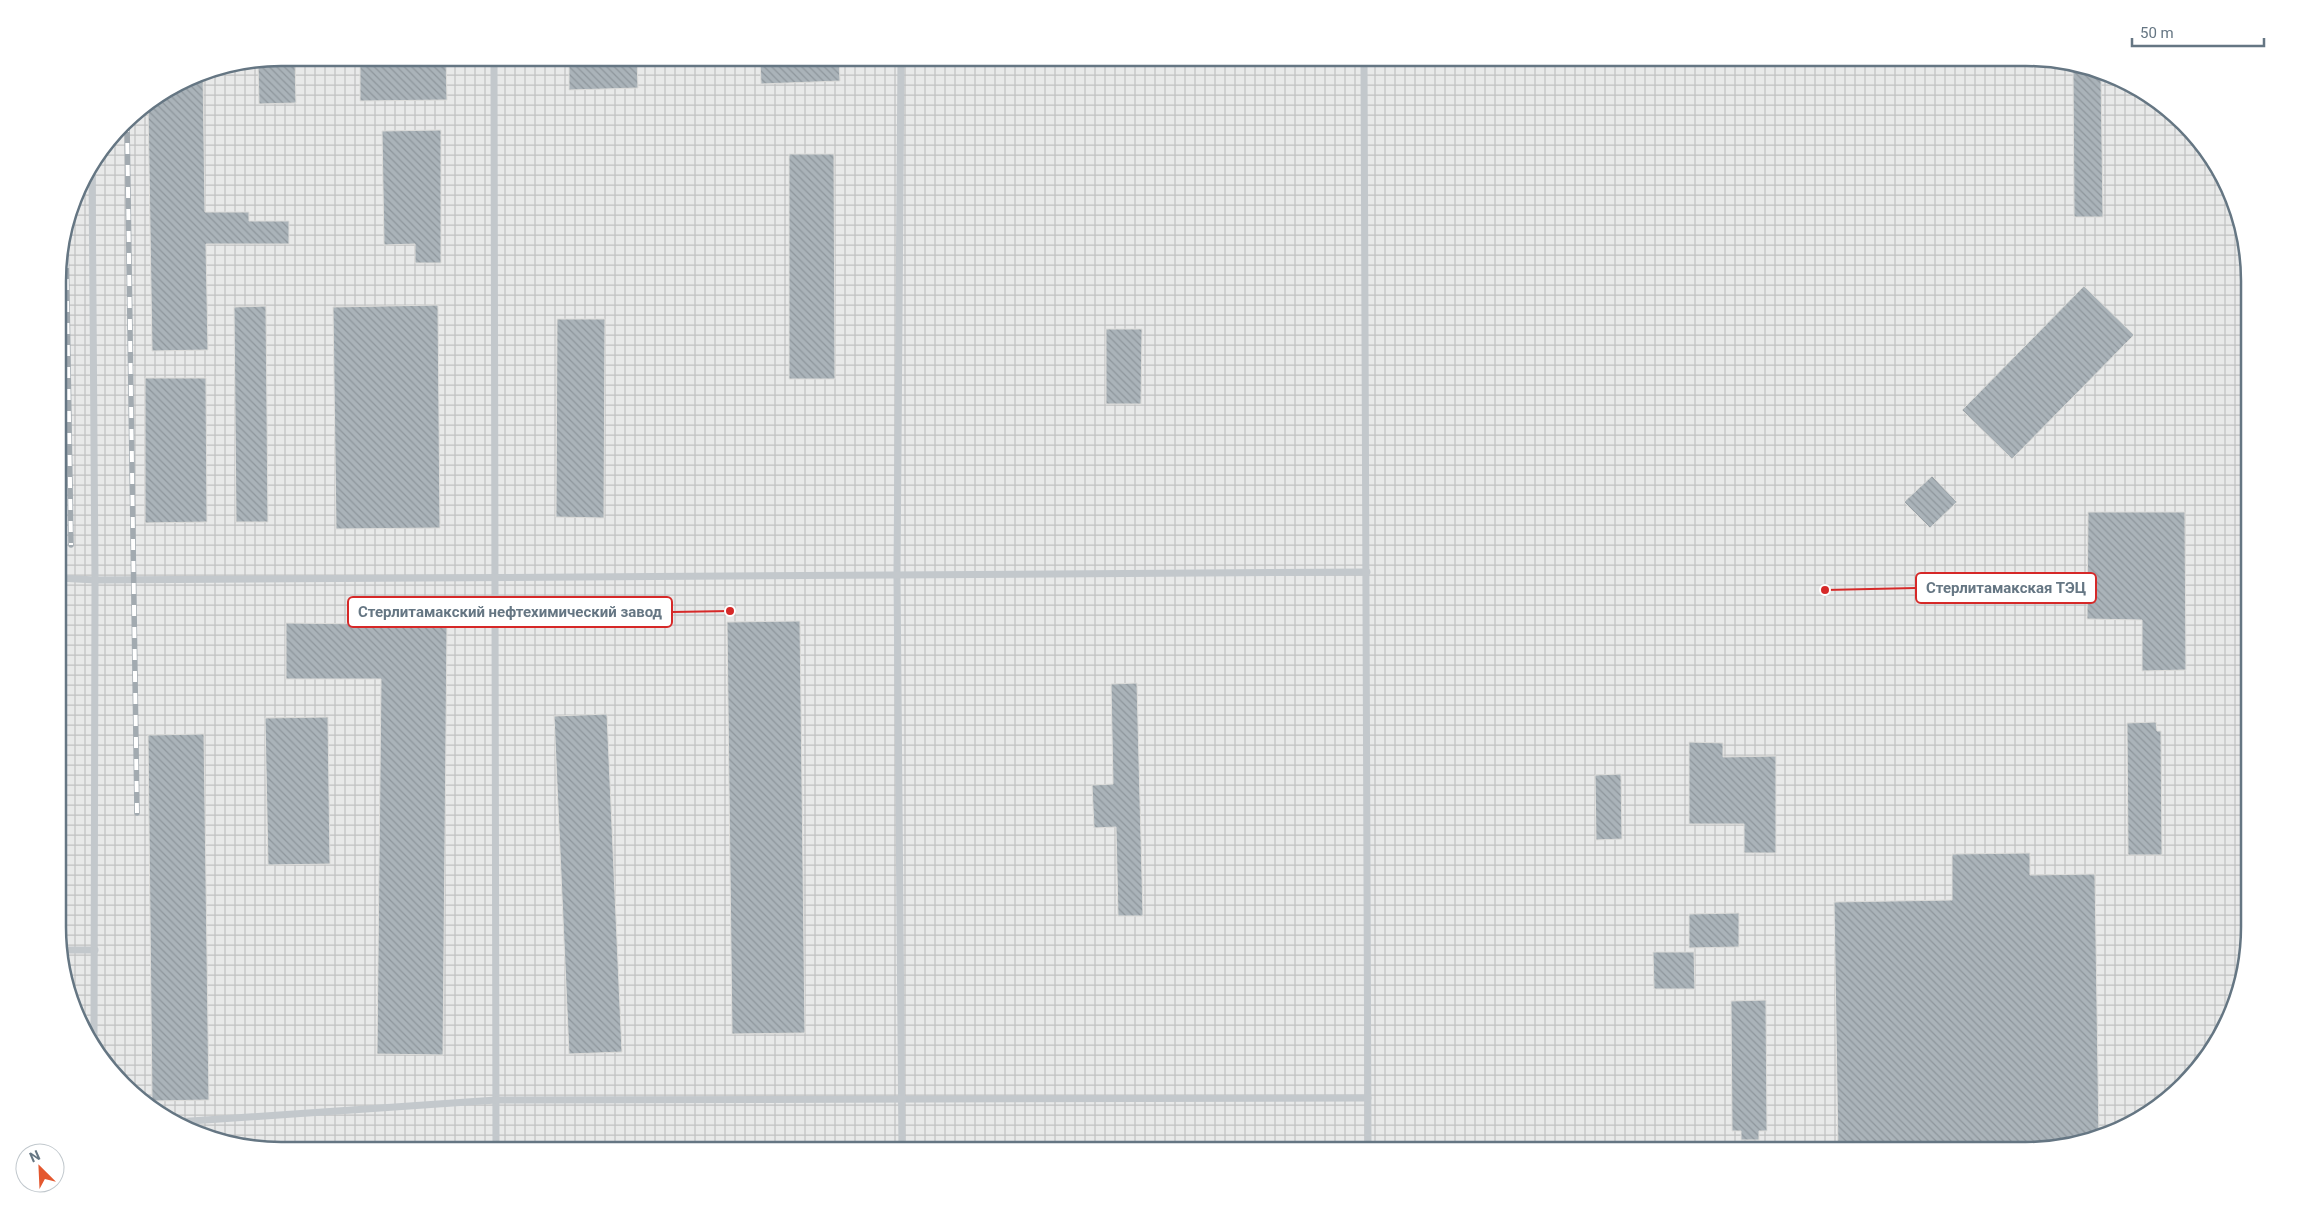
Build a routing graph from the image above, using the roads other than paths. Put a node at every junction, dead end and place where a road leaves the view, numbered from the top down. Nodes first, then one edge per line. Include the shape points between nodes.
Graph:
1 (494, 66) edge
2 (901, 66) edge
3 (1364, 66) edge
4 (92, 179) edge
5 (1367, 572) junction
6 (896, 575) junction
7 (66, 578) edge
8 (495, 578) junction
9 (96, 580) junction
10 (68, 950) edge
11 (94, 950) junction
12 (94, 1032) edge
13 (1368, 1098) junction
14 (902, 1099) junction
15 (496, 1100) junction
16 (189, 1121) edge
17 (496, 1142) edge
18 (902, 1142) edge
19 (1368, 1142) edge

1 - 8 lane
2 - 6 lane
3 - 5 lane
4 - 9 lane
5 - 6 lane
5 - 13 lane
6 - 8 lane
6 - 14 lane
7 - 9 lane
8 - 9 lane
8 - 15 lane
9 - 11 lane
10 - 11 lane
11 - 12 lane
13 - 14 lane
13 - 19 lane
14 - 15 lane
14 - 18 lane
15 - 16 lane
15 - 17 lane

